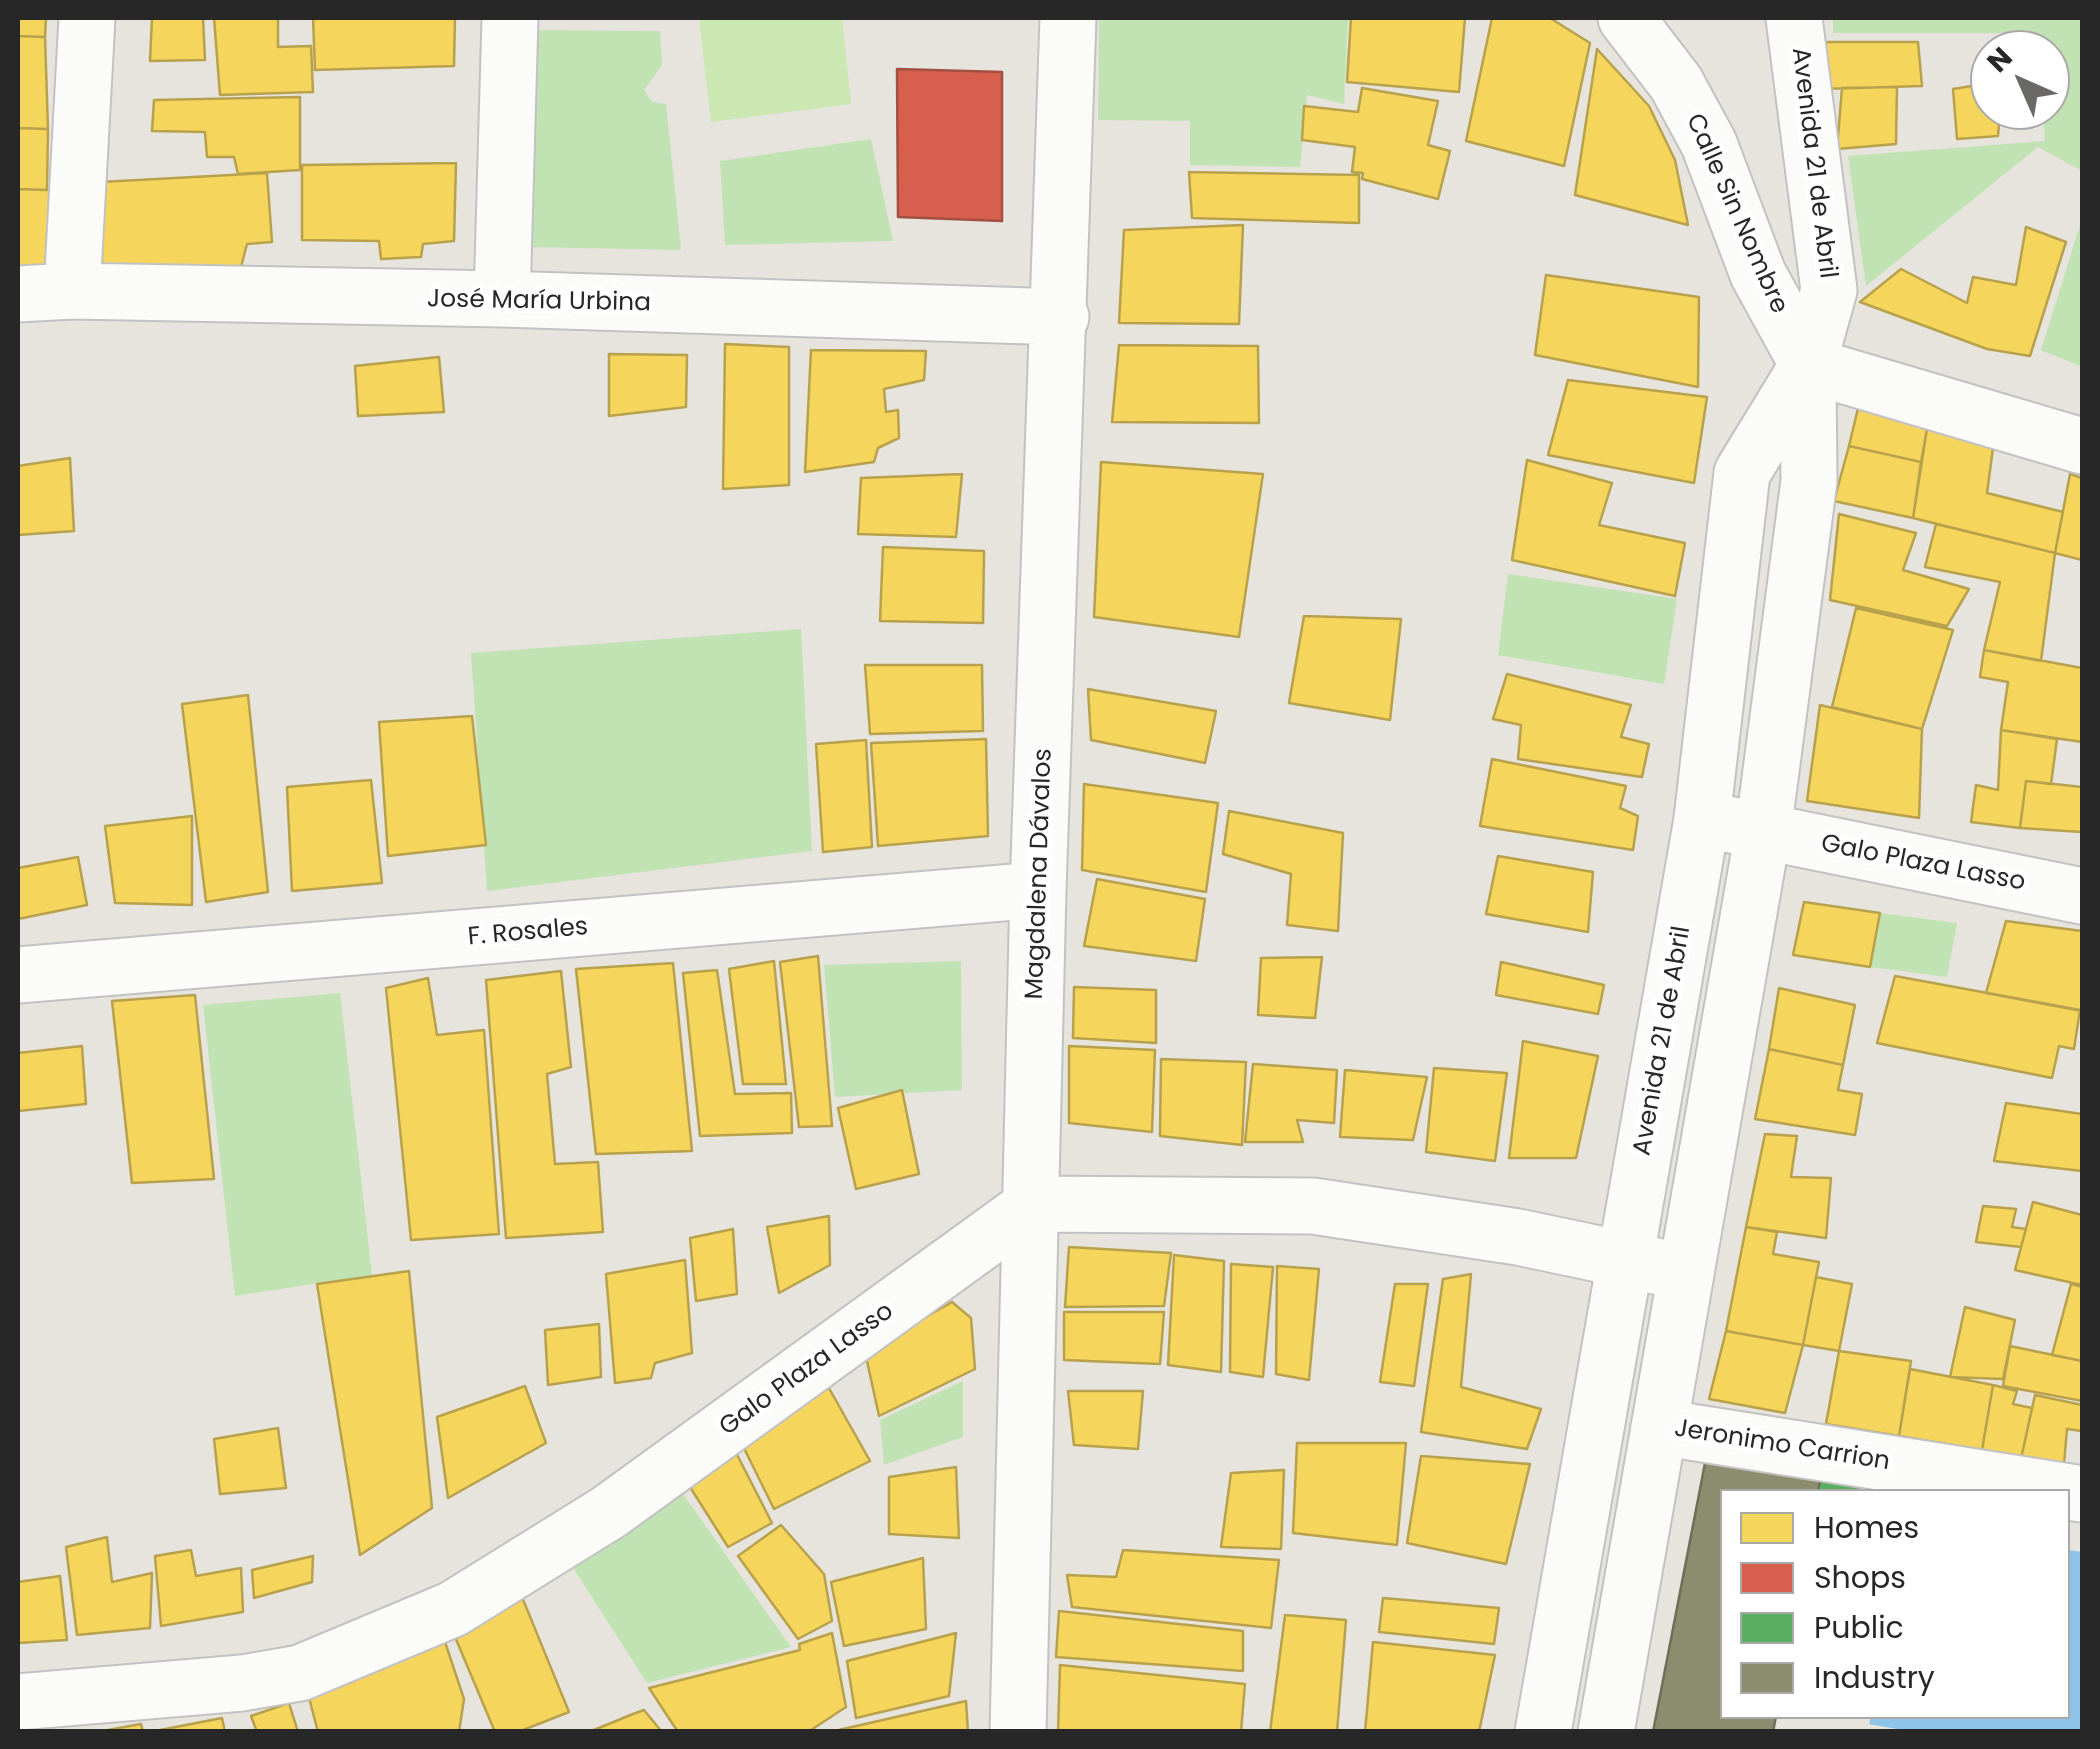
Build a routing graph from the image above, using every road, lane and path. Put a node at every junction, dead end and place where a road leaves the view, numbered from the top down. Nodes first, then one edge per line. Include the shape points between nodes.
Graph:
1 (87, 18) edge
2 (510, 18) edge
3 (1068, 18) edge
4 (1626, 18) edge
5 (1794, 18) edge
6 (72, 292) junction
7 (18, 294) edge
8 (502, 299) junction
9 (1061, 317) junction
10 (1808, 365) junction
11 (2082, 446) edge
12 (1702, 819) junction
13 (1764, 832) junction
14 (1038, 890) junction
15 (2082, 896) edge
16 (18, 975) edge
17 (1034, 1204) junction
18 (1624, 1258) junction
19 (1684, 1272) junction
20 (1659, 1427) junction
21 (2050, 1489) edge
22 (18, 1702) edge
23 (1018, 1732) edge
24 (1543, 1732) edge
25 (1606, 1732) edge

1 - 6 street
2 - 8 street
3 - 9 street, Magdalena Dávalos
4 - 10 street, Calle Sin Nombre via 1676,83 1758,274
5 - 10 street, Avenida 21 de Abril via 1829,290
6 - 7 street, José María Urbina
6 - 8 street, José María Urbina
8 - 9 street, José María Urbina
9 - 14 street, Magdalena Dávalos
10 - 11 street
10 - 12 street, Avenida 21 de Abril via 1742,474
10 - 13 street, Avenida 21 de Abril via 1809,481
12 - 13 street, Galo Plaza Lasso
12 - 18 street, Avenida 21 de Abril
13 - 15 street, Galo Plaza Lasso
13 - 19 street, Avenida 21 de Abril
14 - 16 street, F. Rosales
14 - 17 street, Magdalena Dávalos
17 - 18 street via 1313,1206
17 - 22 street, Galo Plaza Lasso via 609,1512 453,1609 300,1674
17 - 23 street, Magdalena Dávalos
18 - 19 street
18 - 24 street, Avenida 21 de Abril
19 - 20 street, Avenida 21 de Abril
20 - 21 street, Jeronimo Carrion
20 - 25 street, Avenida 21 de Abril

